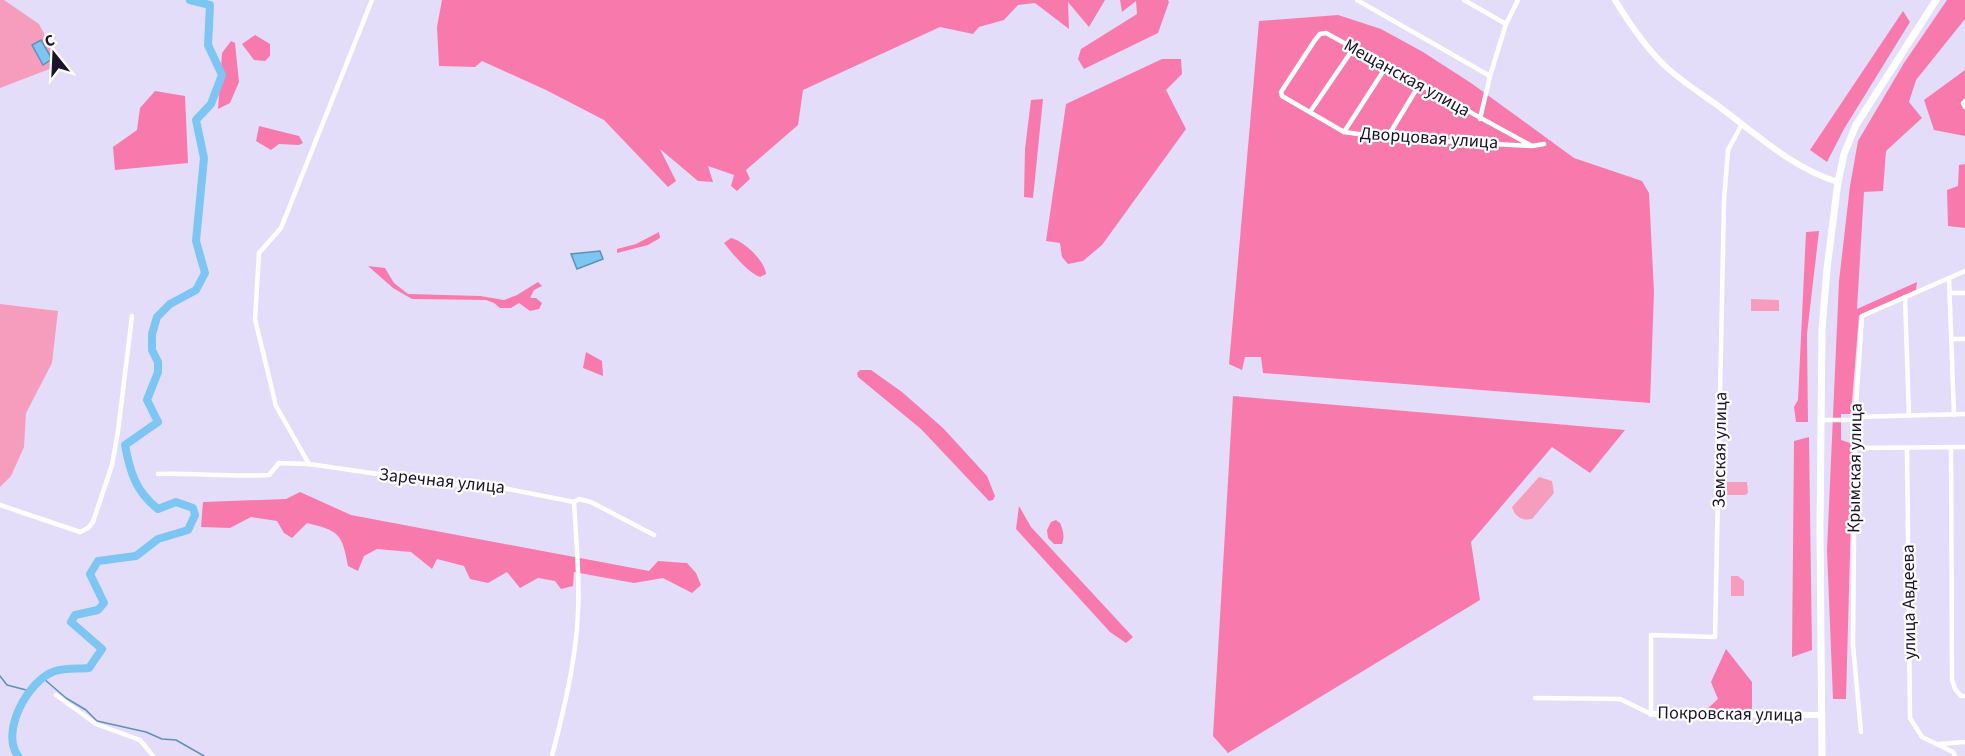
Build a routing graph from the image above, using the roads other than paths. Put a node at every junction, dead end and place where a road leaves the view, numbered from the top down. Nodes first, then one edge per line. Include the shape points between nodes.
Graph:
1 (372, 0) edge
2 (1357, 0) edge
3 (1464, 0) edge
4 (1518, 0) edge
5 (1615, 0) edge
6 (1936, 0) edge
7 (1506, 24) junction
8 (1353, 49) junction
9 (1386, 67) junction
10 (1490, 76) junction
11 (1419, 85) junction
12 (1287, 99) joint
13 (1965, 100) edge
14 (1965, 107) edge
15 (1310, 112) junction
16 (1480, 119) junction
17 (1742, 124) junction
18 (1344, 132) junction
19 (1387, 138) junction
20 (1544, 144) dead end
21 (1532, 146) junction
22 (1838, 182) junction
23 (1965, 271) edge
24 (1950, 279) junction
25 (1950, 293) junction
26 (1965, 293) edge
27 (1905, 297) junction
28 (132, 316) dead end
29 (1951, 339) junction
30 (1965, 339) edge
31 (1965, 414) edge
32 (1953, 415) junction
33 (1909, 416) junction
34 (1855, 418) junction
35 (1821, 420) junction
36 (1951, 447) junction
37 (1965, 447) edge
38 (1855, 448) junction
39 (1907, 448) junction
40 (309, 464) junction
41 (158, 474) dead end
42 (574, 502) junction
43 (0, 505) edge
44 (654, 535) dead end
45 (56, 695) dead end
46 (1965, 696) edge
47 (1535, 698) dead end
48 (1651, 714) junction
49 (1821, 715) junction
50 (1861, 732) dead end
51 (1965, 742) edge
52 (1937, 744) junction
53 (153, 756) edge
54 (552, 756) edge
55 (1822, 756) edge
56 (1955, 756) edge

1 - 40 street via 281,228 259,253 255,319 276,406
2 - 10 street
3 - 7 street
4 - 7 street
5 - 17 street via 1631,27 1661,62
6 - 22 main road via 1856,125
7 - 10 street
8 - 9 street, Мещанская улица
8 - 12 street, Мещанская улица via 1320,33 1281,92
8 - 15 street
9 - 11 street, Мещанская улица
9 - 18 street
10 - 16 street
11 - 16 street, Мещанская улица
11 - 19 street
12 - 15 street, Дворцовая улица
13 - 14 street
15 - 18 street, Дворцовая улица
16 - 21 street, Мещанская улица
17 - 22 street via 1819,176
17 - 48 street, Земская улица via 1728,150 1724,220 1715,637 1652,635
18 - 19 street, Дворцовая улица
19 - 21 street, Дворцовая улица
20 - 21 street, Дворцовая улица
22 - 35 main road via 1823,318
23 - 24 street, Крымская улица
24 - 25 street
24 - 27 street, Крымская улица
25 - 26 street
25 - 29 street
27 - 33 street
27 - 34 street, Крымская улица via 1862,316
28 - 43 street via 112,465 93,522 80,532
29 - 30 street
29 - 32 street
31 - 32 street
32 - 33 street
33 - 34 street
34 - 35 street
34 - 38 street, Крымская улица
35 - 49 main road
36 - 37 street
36 - 39 street
36 - 46 street via 1952,679 1954,689
38 - 39 street
38 - 50 street, Крымская улица via 1853,645
39 - 52 street, улица Авдеева via 1910,718 1922,736
40 - 41 street, Заречная улица via 279,463 269,476
40 - 42 street, Заречная улица via 447,484 498,487
42 - 44 street, Заречная улица via 591,502
42 - 54 street via 578,613 568,690
45 - 53 street via 96,724 140,740
47 - 48 street, Покровская улица via 1620,699
48 - 49 street, Покровская улица
49 - 55 main road
51 - 52 street
52 - 56 street, улица Авдеева

